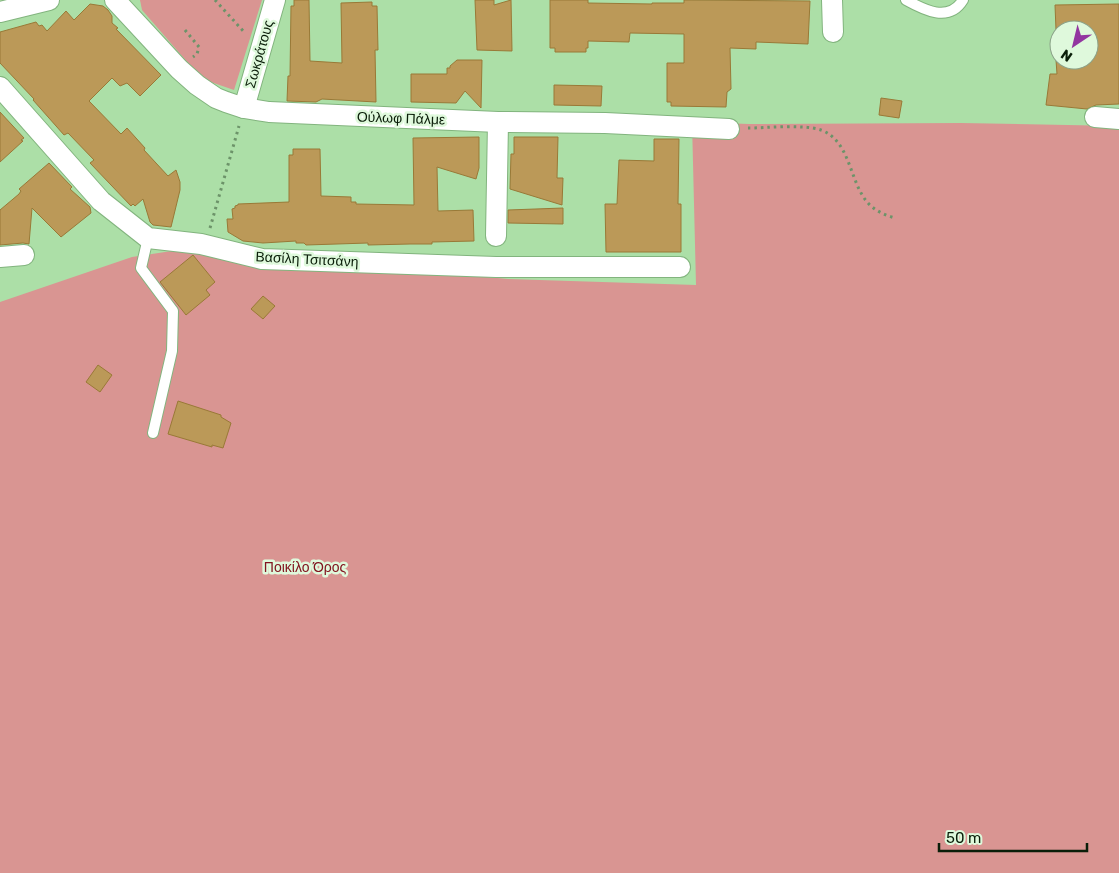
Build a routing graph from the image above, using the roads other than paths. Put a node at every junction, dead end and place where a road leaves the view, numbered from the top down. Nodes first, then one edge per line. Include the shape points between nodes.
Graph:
1 (49, 0) edge
2 (115, 0) edge
3 (275, 0) edge
4 (832, 0) edge
5 (906, 0) edge
6 (963, 0) edge
7 (0, 12) edge
8 (833, 32) dead end
9 (0, 87) edge
10 (244, 108) junction
11 (1095, 117) dead end
12 (1119, 119) edge
13 (498, 122) junction
14 (730, 129) road end
15 (496, 236) dead end
16 (148, 238) junction
17 (24, 255) dead end
18 (0, 257) edge
19 (680, 266) dead end
20 (153, 433) dead end

1 - 7 street
2 - 10 street, Ούλωφ Πάλμε via 197,85 216,98
3 - 10 street, Σωκράτους
4 - 8 street
5 - 6 lane via 941,14 959,8
9 - 16 street via 101,201
10 - 13 street, Ούλωφ Πάλμε via 269,112
11 - 12 street
13 - 14 street, Ούλωφ Πάλμε
13 - 15 street
16 - 19 street, Βασίλη Τσιτσάνη via 201,244 262,259 496,267
16 - 20 lane via 141,268 173,311 172,351
17 - 18 street

